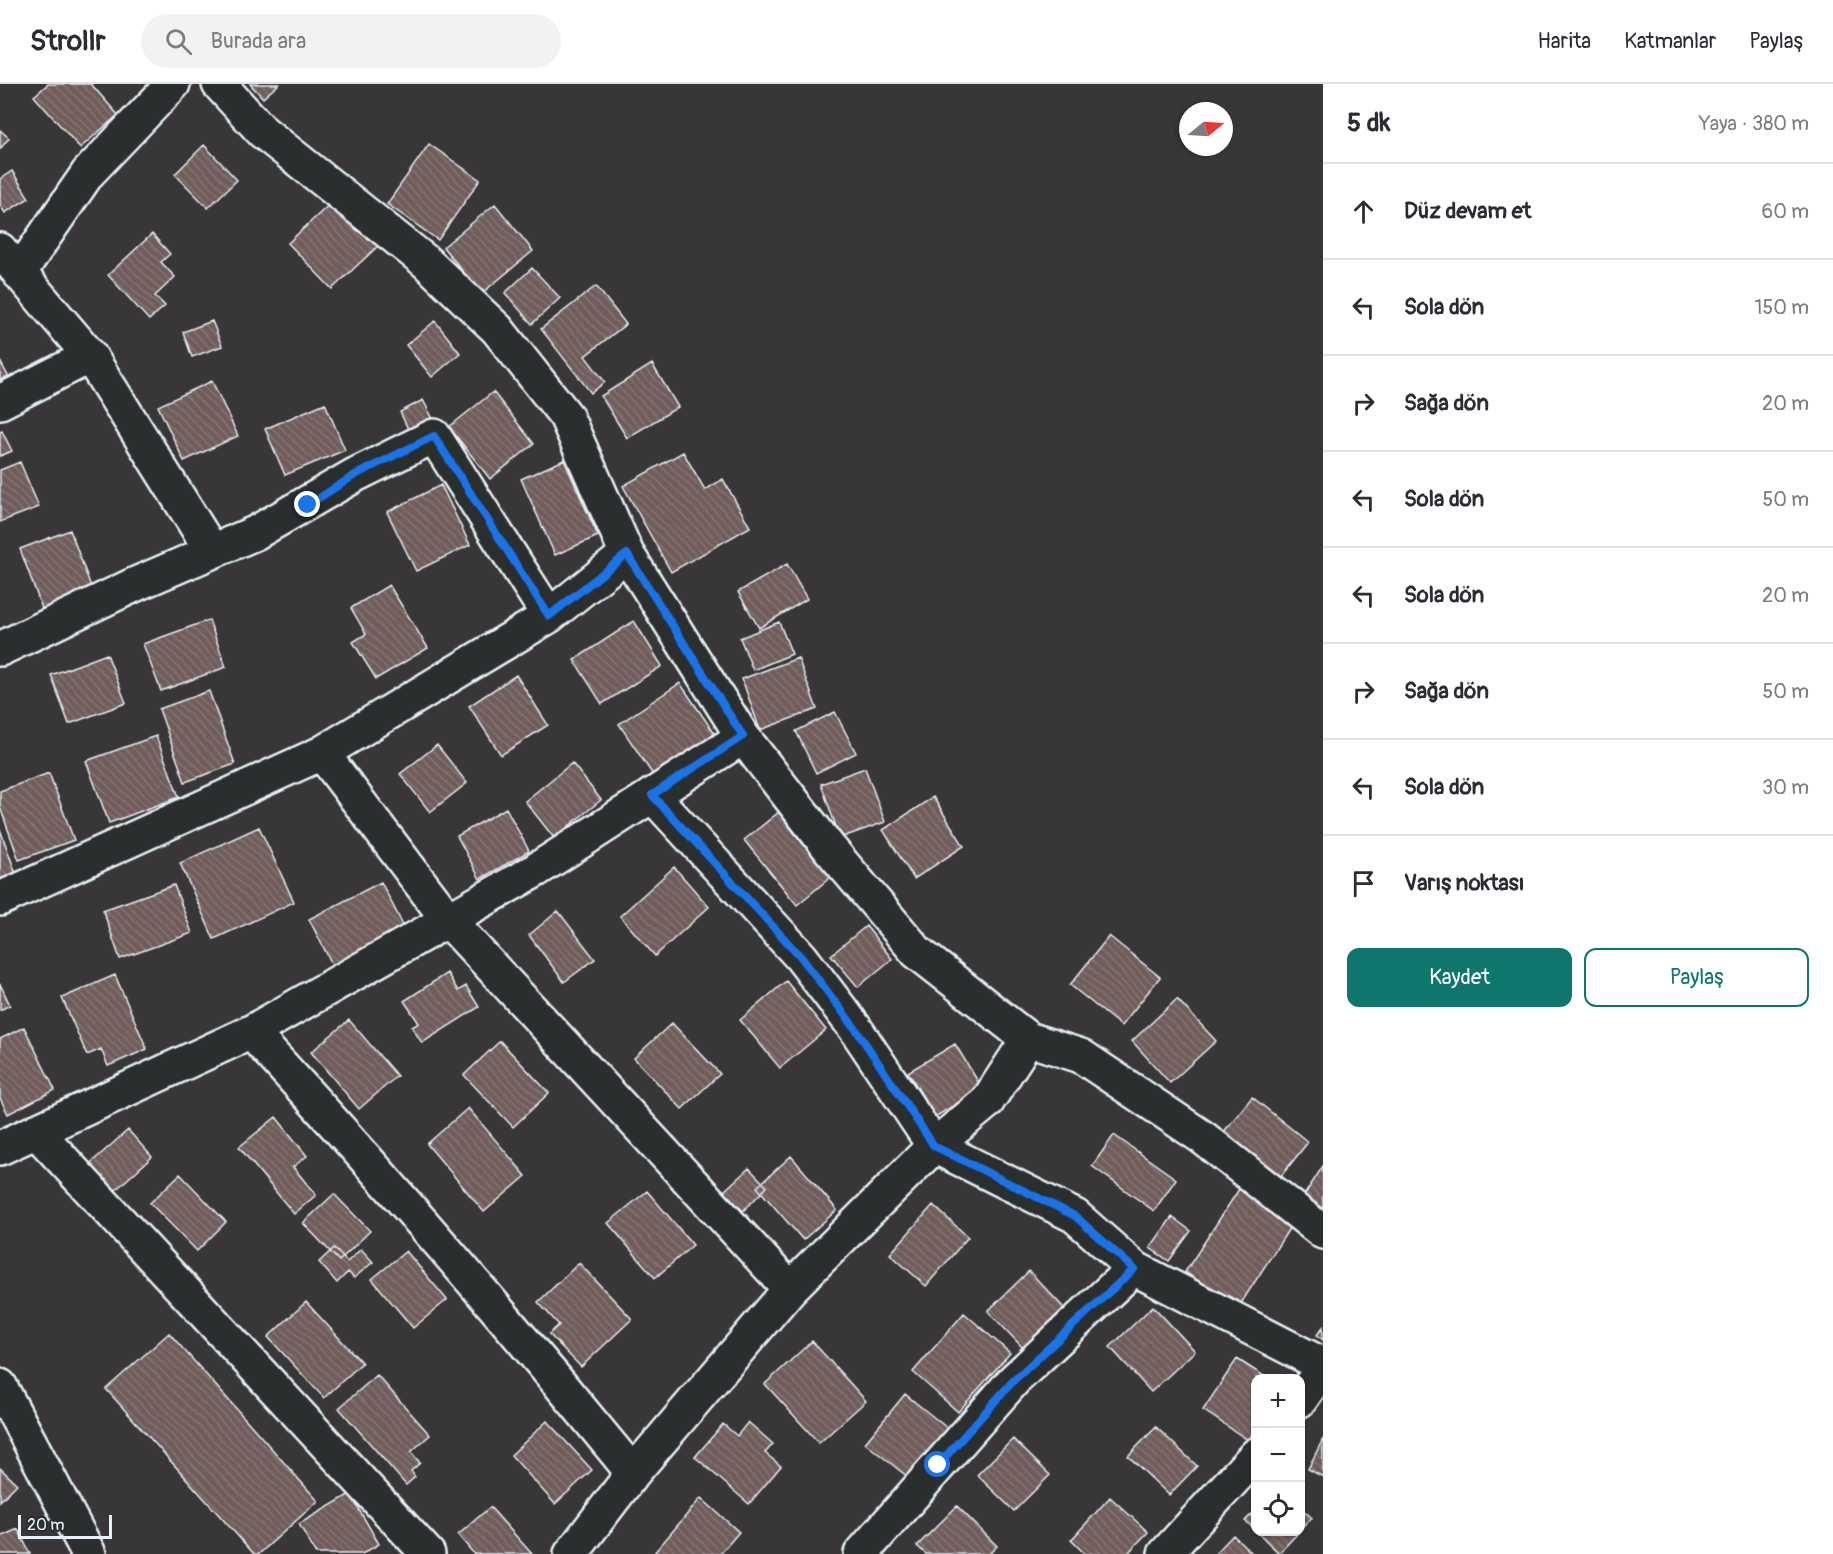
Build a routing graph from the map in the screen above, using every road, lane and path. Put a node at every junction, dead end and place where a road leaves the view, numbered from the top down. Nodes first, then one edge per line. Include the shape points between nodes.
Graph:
1 (173, 84) edge
2 (219, 84) edge
3 (10, 261) edge
4 (90, 356) junction
5 (0, 402) edge
6 (212, 551) junction
7 (627, 554) junction
8 (549, 616) junction
9 (0, 649) edge
10 (743, 736) junction
11 (322, 753) junction
12 (652, 795) junction
13 (0, 899) edge
14 (449, 921) junction
15 (251, 1032) junction
16 (1028, 1039) junction
17 (36, 1131) junction
18 (934, 1146) junction
19 (0, 1148) edge
20 (1323, 1232) edge
21 (1134, 1269) junction
22 (790, 1289) junction
23 (1323, 1366) edge
24 (0, 1386) edge
25 (1305, 1393) edge
26 (1251, 1460) edge
27 (633, 1473) junction
28 (89, 1554) edge
29 (428, 1554) edge
30 (571, 1554) edge
31 (861, 1554) edge
32 (1165, 1554) edge

1 - 3 street
2 - 7 street via 263,132 425,261 497,329 566,416
3 - 4 street
4 - 5 street
4 - 6 street
6 - 8 street via 255,533 355,475 434,436
6 - 9 street
7 - 8 street
7 - 10 street
8 - 11 street
10 - 12 street
10 - 16 street via 830,849 917,952
11 - 13 street
11 - 14 street
12 - 14 street
12 - 18 street via 801,957 855,1028
14 - 15 street
14 - 22 street
15 - 17 street
15 - 27 street via 540,1358
16 - 18 street via 987,1102
16 - 20 street via 1081,1056 1202,1137
17 - 19 street
17 - 29 street
18 - 21 street via 1075,1216
18 - 22 street
21 - 23 street
21 - 31 street via 1014,1380
22 - 27 street
23 - 25 street
24 - 28 street
26 - 32 street
27 - 30 street

